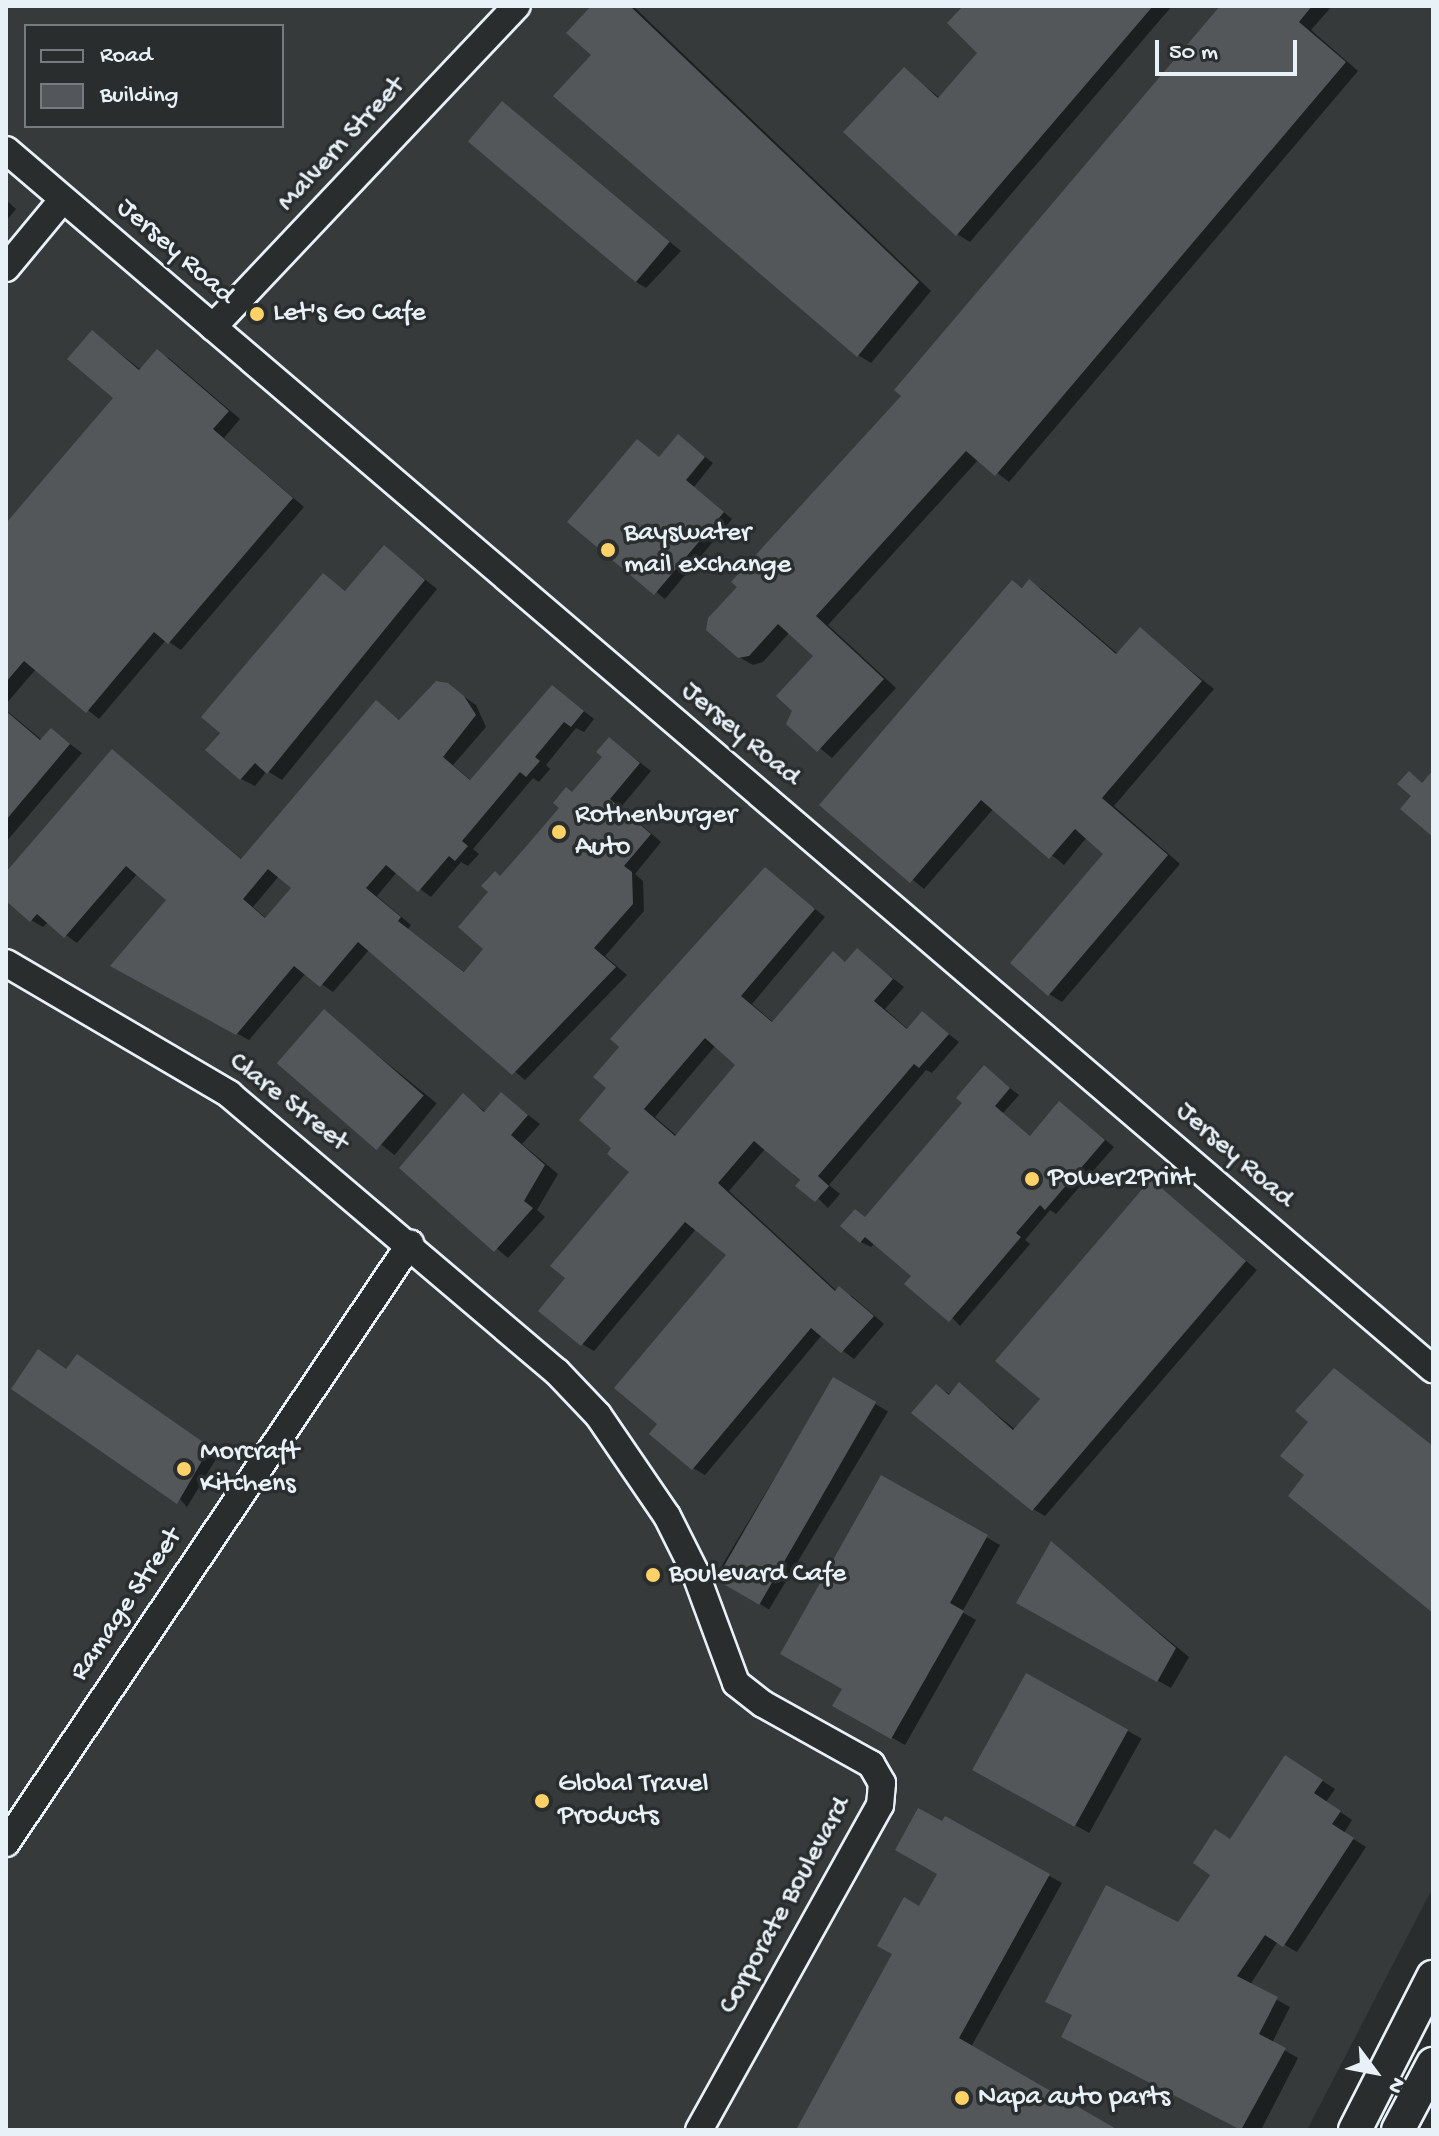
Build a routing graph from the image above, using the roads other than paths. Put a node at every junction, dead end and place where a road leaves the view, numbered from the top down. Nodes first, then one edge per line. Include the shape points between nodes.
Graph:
1 (517, 6) edge
2 (6, 150) edge
3 (63, 199) junction
4 (6, 268) edge
5 (213, 327) junction
6 (6, 963) edge
7 (410, 1244) junction
8 (507, 1327) joint
9 (1433, 1369) edge
10 (6, 1843) edge
11 (1433, 1977) edge
12 (1433, 2064) edge
13 (699, 2130) edge
14 (1355, 2130) edge
15 (1398, 2130) edge

1 - 5 street, Malvern Street
2 - 3 street, Jersey Road
3 - 4 street
3 - 5 street, Jersey Road
5 - 9 street, Jersey Road
6 - 7 street, Clare Street via 229,1094
7 - 8 street, Clare Street
7 - 10 street, Ramage Street
8 - 13 street, Corporate Boulevard via 598,1415 660,1505 695,1572 736,1683 763,1704 871,1764 882,1783 880,1805
11 - 14 main road
12 - 15 main road

